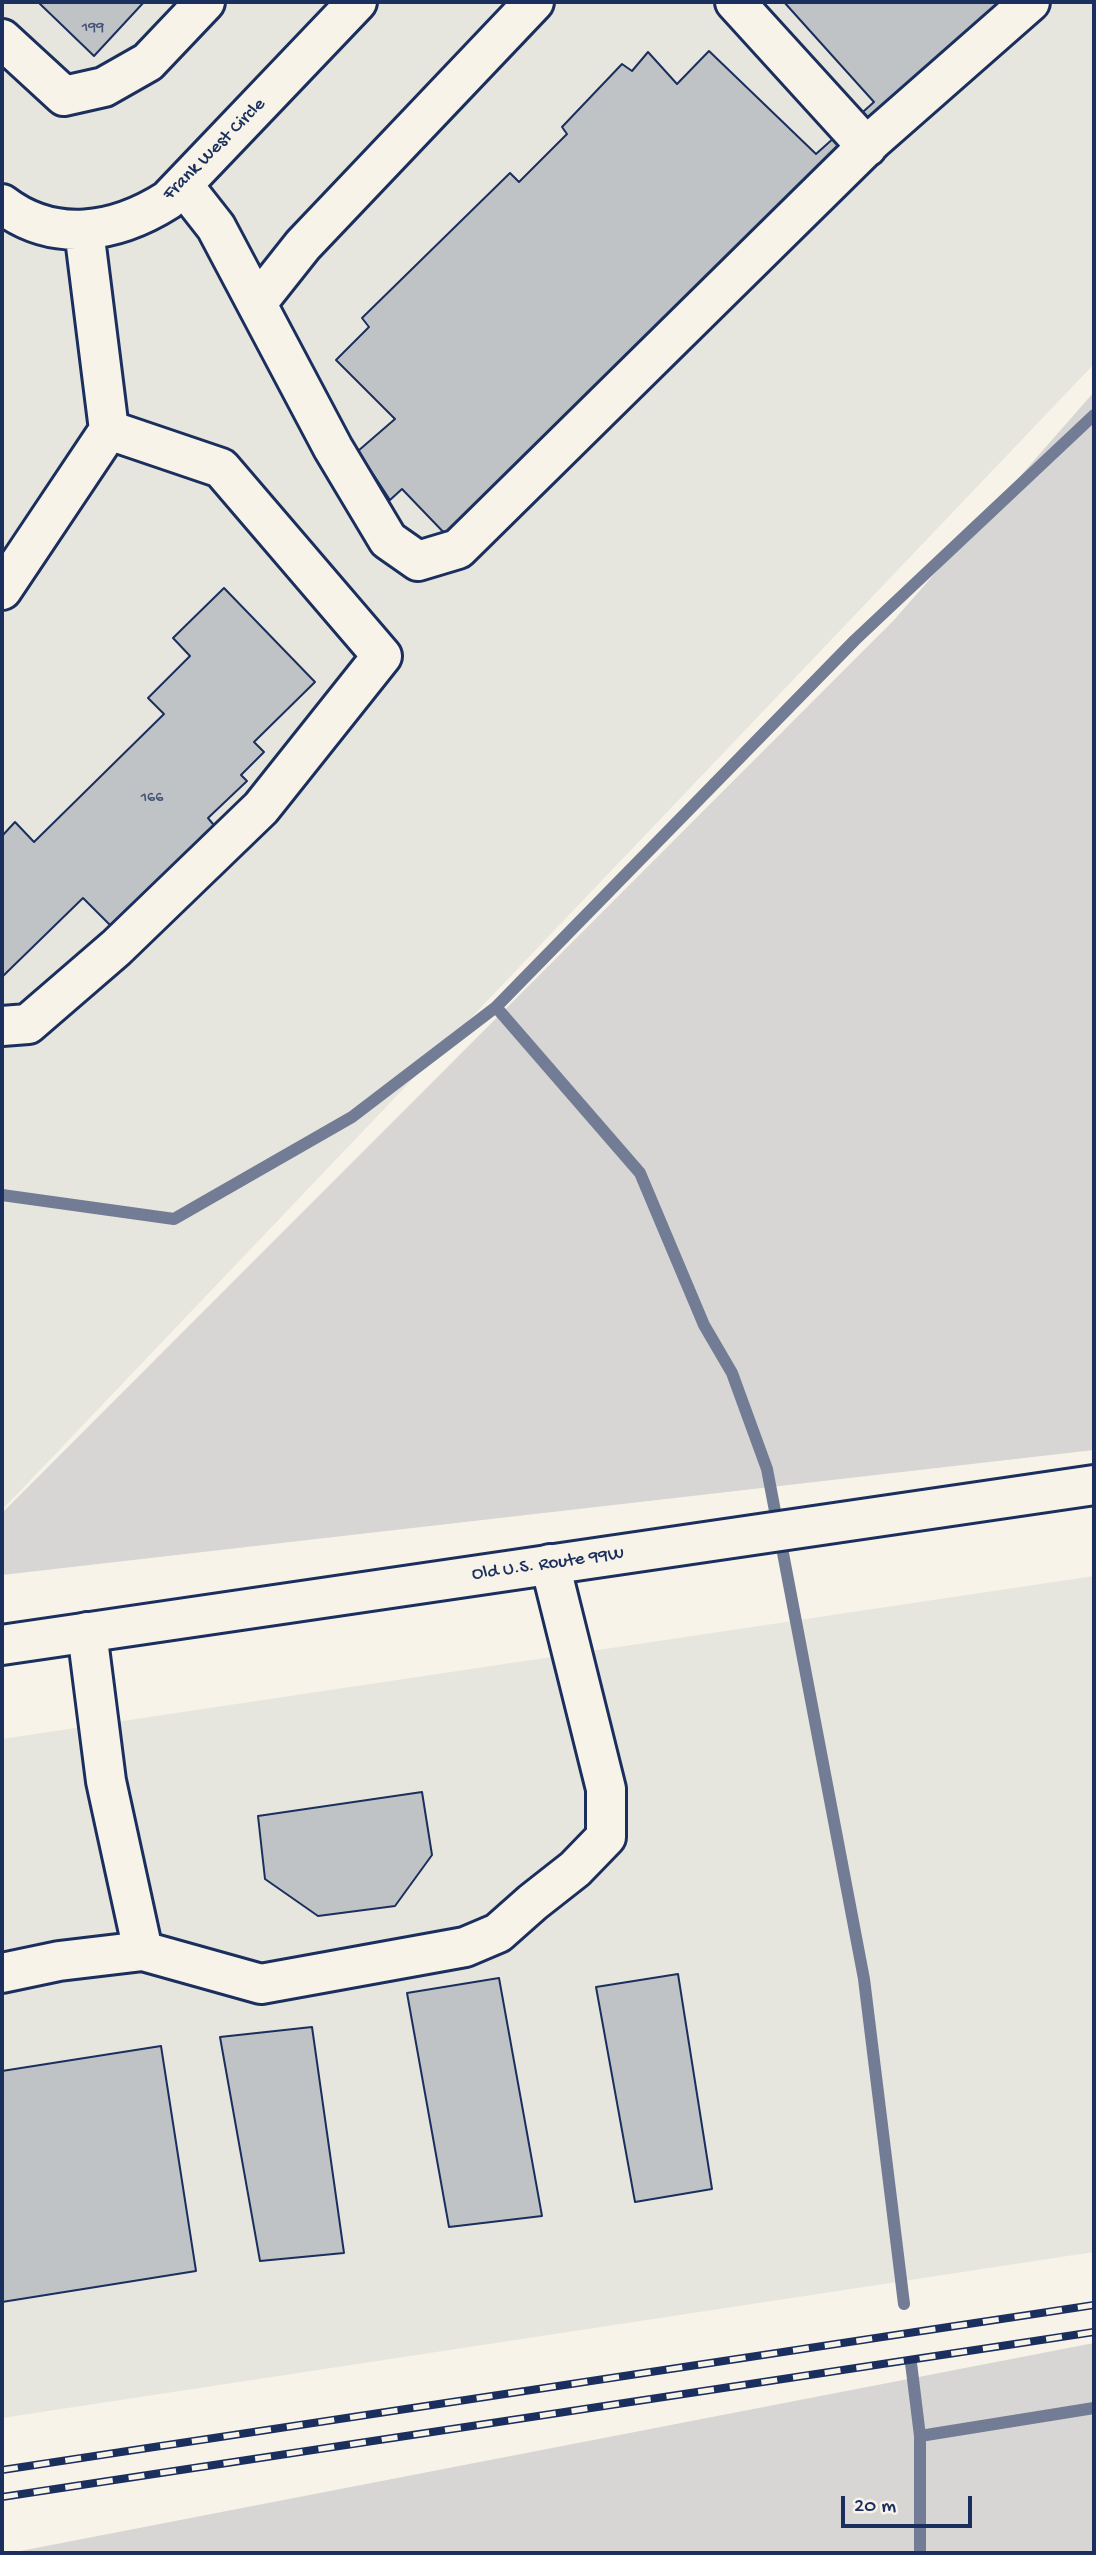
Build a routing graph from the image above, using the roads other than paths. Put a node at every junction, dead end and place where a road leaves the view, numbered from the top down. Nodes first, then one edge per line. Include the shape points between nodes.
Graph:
1 (205, 2) edge
2 (358, 2) edge
3 (534, 2) edge
4 (735, 2) edge
5 (1030, 2) edge
6 (2, 39) edge
7 (867, 147) junction
8 (183, 185) junction
9 (2, 204) edge
10 (85, 230) junction
11 (257, 303) junction
12 (109, 429) junction
13 (2, 590) edge
14 (2, 1026) edge
15 (1094, 1485) edge
16 (550, 1564) junction
17 (87, 1632) junction
18 (2, 1645) edge
19 (143, 1951) junction
20 (2, 1973) edge

1 - 6 main road via 148,62 104,86 64,96
2 - 8 main road, Frank West Circle
3 - 11 main road via 303,245
4 - 7 main road
5 - 7 main road
7 - 11 main road via 458,549 418,561 388,540 333,448
8 - 10 main road, Frank West Circle via 168,200 116,226
8 - 11 main road via 216,227
9 - 10 main road, Frank West Circle via 52,227
10 - 12 main road
12 - 13 main road
12 - 14 main road via 221,468 382,656 261,808 116,948 28,1024
15 - 16 main road, Old U.S. Route 99W
16 - 17 main road, Old U.S. Route 99W
16 - 19 main road via 606,1789 606,1837 575,1869 498,1933 465,1947 261,1984
17 - 18 main road, Old U.S. Route 99W
17 - 19 main road via 106,1781
19 - 20 main road

